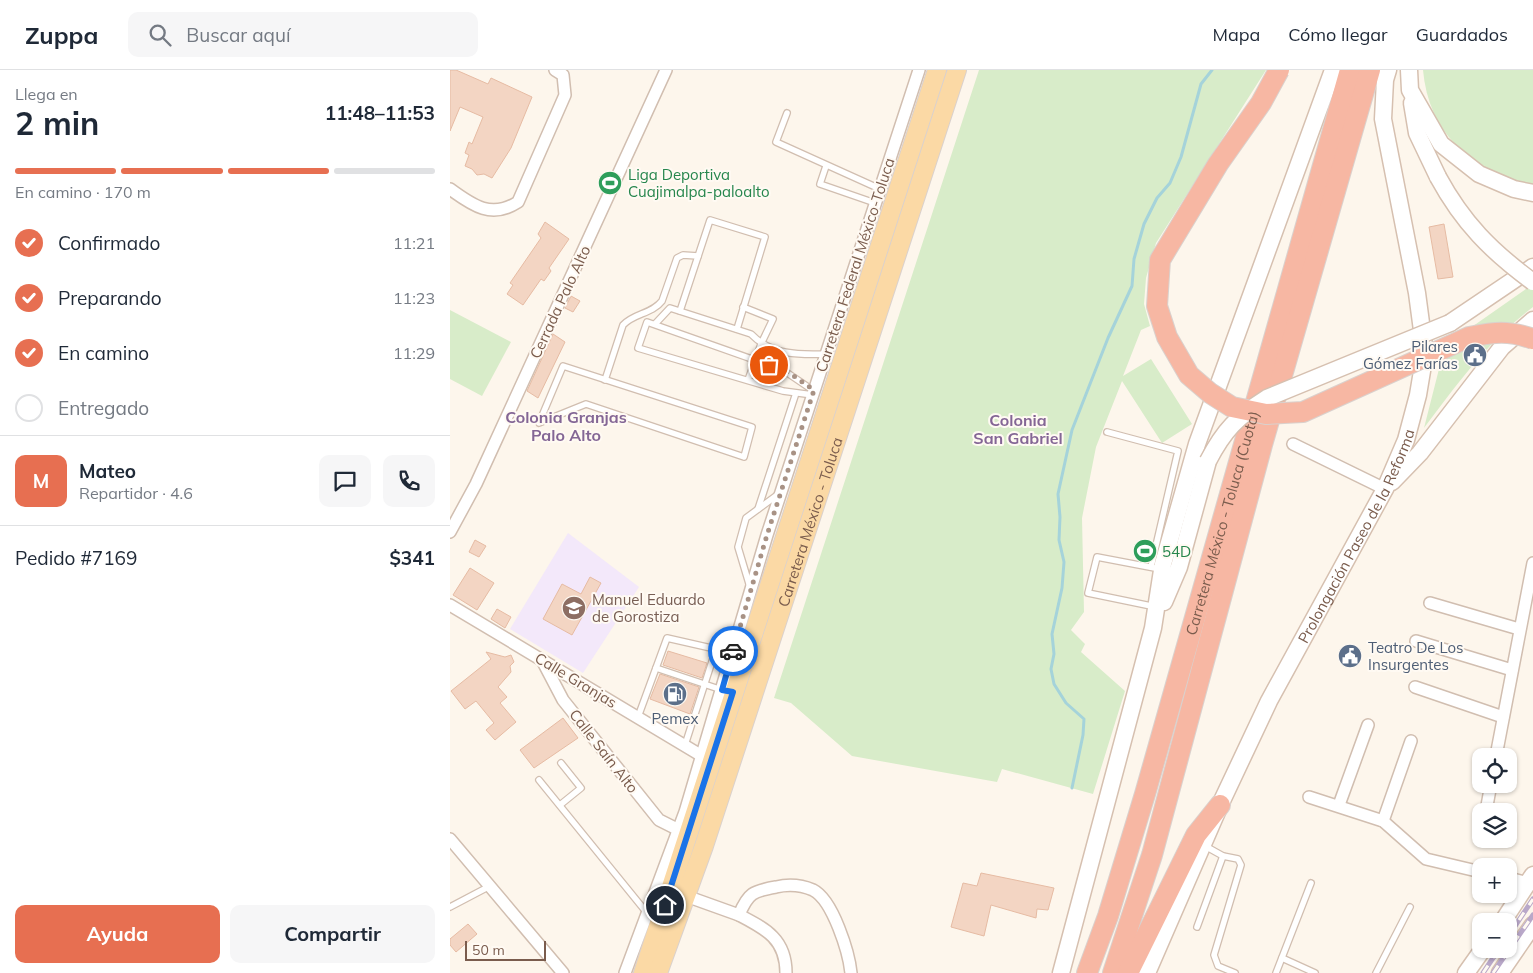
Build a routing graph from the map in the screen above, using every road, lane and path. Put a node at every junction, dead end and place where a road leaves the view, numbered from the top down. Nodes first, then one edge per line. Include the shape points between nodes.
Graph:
1 (556, 70) edge
2 (666, 70) edge
3 (919, 70) edge
4 (937, 70) edge
5 (957, 70) edge
6 (1279, 70) edge
7 (1333, 70) edge
8 (1350, 70) edge
9 (1370, 70) edge
10 (1388, 70) edge
11 (1410, 70) edge
12 (1410, 90) junction
13 (787, 113) dead end
14 (826, 166) junction
15 (450, 189) edge
16 (880, 189) junction
17 (1533, 193) edge
18 (875, 203) junction
19 (698, 256) junction
20 (1533, 266) edge
21 (1533, 282) edge
22 (743, 307) junction
23 (680, 311) junction
24 (1533, 320) edge
25 (655, 324) junction
26 (737, 329) junction
27 (1533, 340) edge
28 (761, 344) junction
29 (826, 354) junction
30 (754, 360) junction
31 (605, 380) junction
32 (748, 380) junction
33 (813, 393) junction
34 (796, 394) junction
35 (1107, 432) dead end
36 (1293, 444) dead end
37 (1385, 489) junction
38 (781, 492) junction
39 (758, 509) junction
40 (1170, 513) junction
41 (450, 532) edge
42 (1533, 563) edge
43 (1163, 570) junction
44 (1530, 587) edge
45 (751, 590) junction
46 (1430, 603) dead end
47 (450, 605) edge
48 (1159, 608) junction
49 (1519, 629) junction
50 (1416, 641) dead end
51 (716, 649) junction
52 (739, 654) junction
53 (541, 660) junction
54 (656, 668) junction
55 (1512, 670) junction
56 (706, 684) junction
57 (1415, 688) dead end
58 (727, 691) junction
59 (638, 717) junction
60 (1503, 717) junction
61 (1368, 725) dead end
62 (1411, 741) dead end
63 (685, 745) junction
64 (1497, 748) edge
65 (702, 756) junction
66 (561, 763) dead end
67 (539, 780) dead end
68 (1309, 797) dead end
69 (560, 805) junction
70 (1220, 805) junction
71 (1339, 805) junction
72 (1383, 821) junction
73 (678, 830) junction
74 (450, 839) edge
75 (1203, 845) junction
76 (1223, 856) junction
77 (1472, 870) edge
78 (1517, 878) edge
79 (1531, 879) edge
80 (1311, 883) dead end
81 (490, 886) junction
82 (686, 896) junction
83 (450, 907) edge
84 (1410, 907) dead end
85 (1508, 913) edge
86 (647, 914) junction
87 (739, 915) junction
88 (1533, 925) edge
89 (1197, 927) dead end
90 (1282, 958) junction
91 (1477, 958) edge
92 (563, 973) edge
93 (625, 973) edge
94 (643, 973) edge
95 (658, 973) edge
96 (786, 973) edge
97 (851, 973) edge
98 (1061, 973) edge
99 (1087, 973) edge
100 (1113, 973) edge
101 (1128, 973) edge
102 (1147, 973) edge
103 (1235, 973) edge
104 (1276, 973) edge
105 (1315, 973) edge
106 (1376, 973) edge
107 (1466, 973) edge
108 (1500, 973) edge

1 - 15 street via 563,75 565,95 518,202 495,212 462,198
2 - 41 street, Cerrada Palo Alto via 476,484
3 - 16 street, Carretera Federal México-Toluca
4 - 52 main road, Carretera México - Toluca
5 - 82 main road, Carretera México - Toluca
6 - 27 highway, bridge via 1160,260 1157,306 1167,337 1189,375 1232,407 1266,414 1303,412 1469,337 1514,332
7 - 40 main road
8 - 99 highway, Carretera México - Toluca (Cuota) via 1145,794
9 - 100 highway, Carretera México - Toluca (Cuota) via 1262,445 1152,855
10 - 37 main road, Prolongación Paseo de la Reforma via 1382,119 1417,293 1425,353 1406,440
11 - 12 main road
12 - 17 main road via 1441,144 1479,174 1514,189
12 - 21 main road, bridge via 1417,133 1452,204 1500,258
13 - 14 lane via 776,142
14 - 16 lane
14 - 18 lane via 820,184
16 - 18 street, Carretera Federal México-Toluca
18 - 29 street, Carretera Federal México-Toluca
19 - 22 lane via 710,220 765,238
19 - 23 lane
19 - 31 lane via 677,258 658,306 628,319 623,325
20 - 43 main road, bridge via 1450,323 1267,398 1241,414 1222,434 1208,461
22 - 26 lane
22 - 28 lane via 773,319
23 - 25 lane via 670,308
23 - 26 lane
24 - 37 main road via 1502,347 1420,453
25 - 30 lane
25 - 32 lane via 647,322 638,348
26 - 28 lane via 751,334
28 - 29 lane via 794,355
28 - 30 lane
29 - 33 street, Carretera Federal México-Toluca
30 - 32 lane
30 - 33 lane via 788,372
31 - 31 lane via 752,427 744,457 586,404 539,422 563,366
32 - 34 lane
33 - 34 lane
33 - 38 street, Carretera Federal México-Toluca
34 - 39 lane
35 - 40 lane via 1178,451
36 - 37 street
37 - 70 main road, Prolongación Paseo de la Reforma via 1269,701
38 - 39 lane
38 - 45 street, Carretera Federal México-Toluca
39 - 45 lane via 746,518 738,547
40 - 43 main road
42 - 44 street
43 - 48 main road
43 - 48 lane via 1097,557 1088,593
44 - 49 street
45 - 52 street, Carretera Federal México-Toluca
46 - 49 street
47 - 53 street, Calle Granjas
48 - 98 main road
49 - 55 street
50 - 55 street
51 - 52 lane
51 - 54 lane via 667,638
51 - 56 lane
52 - 58 main road, Carretera México - Toluca
53 - 59 street, Calle Granjas
53 - 73 street, Calle Saín Alto via 563,700 659,820
54 - 56 lane
54 - 59 lane
55 - 60 street
56 - 58 lane
56 - 63 lane
57 - 60 street
58 - 65 street
58 - 94 main road, Carretera México - Toluca
59 - 63 street, Calle Granjas
60 - 64 street
61 - 71 street
62 - 72 street
63 - 65 street, Calle Granjas
65 - 73 street
66 - 69 lane via 581,788
67 - 69 lane
68 - 71 street
69 - 86 lane
70 - 75 main road, Prolongación Paseo de la Reforma
70 - 101 highway via 1196,835
71 - 72 street
72 - 77 street via 1426,859
73 - 86 street
74 - 81 street
75 - 76 lane
75 - 102 main road, Prolongación Paseo de la Reforma
76 - 89 lane
76 - 103 lane via 1238,859 1241,865 1214,955 1218,966
78 - 79 street
79 - 85 main road
80 - 90 lane
81 - 83 lane
81 - 92 street
82 - 87 street
82 - 95 main road, Carretera México - Toluca
84 - 106 lane
86 - 93 street
87 - 96 street via 765,928 779,943 786,961
87 - 97 street via 745,900 756,891 791,884 815,891 830,908 849,955
88 - 108 main road
90 - 104 lane
90 - 105 lane
91 - 107 main road

